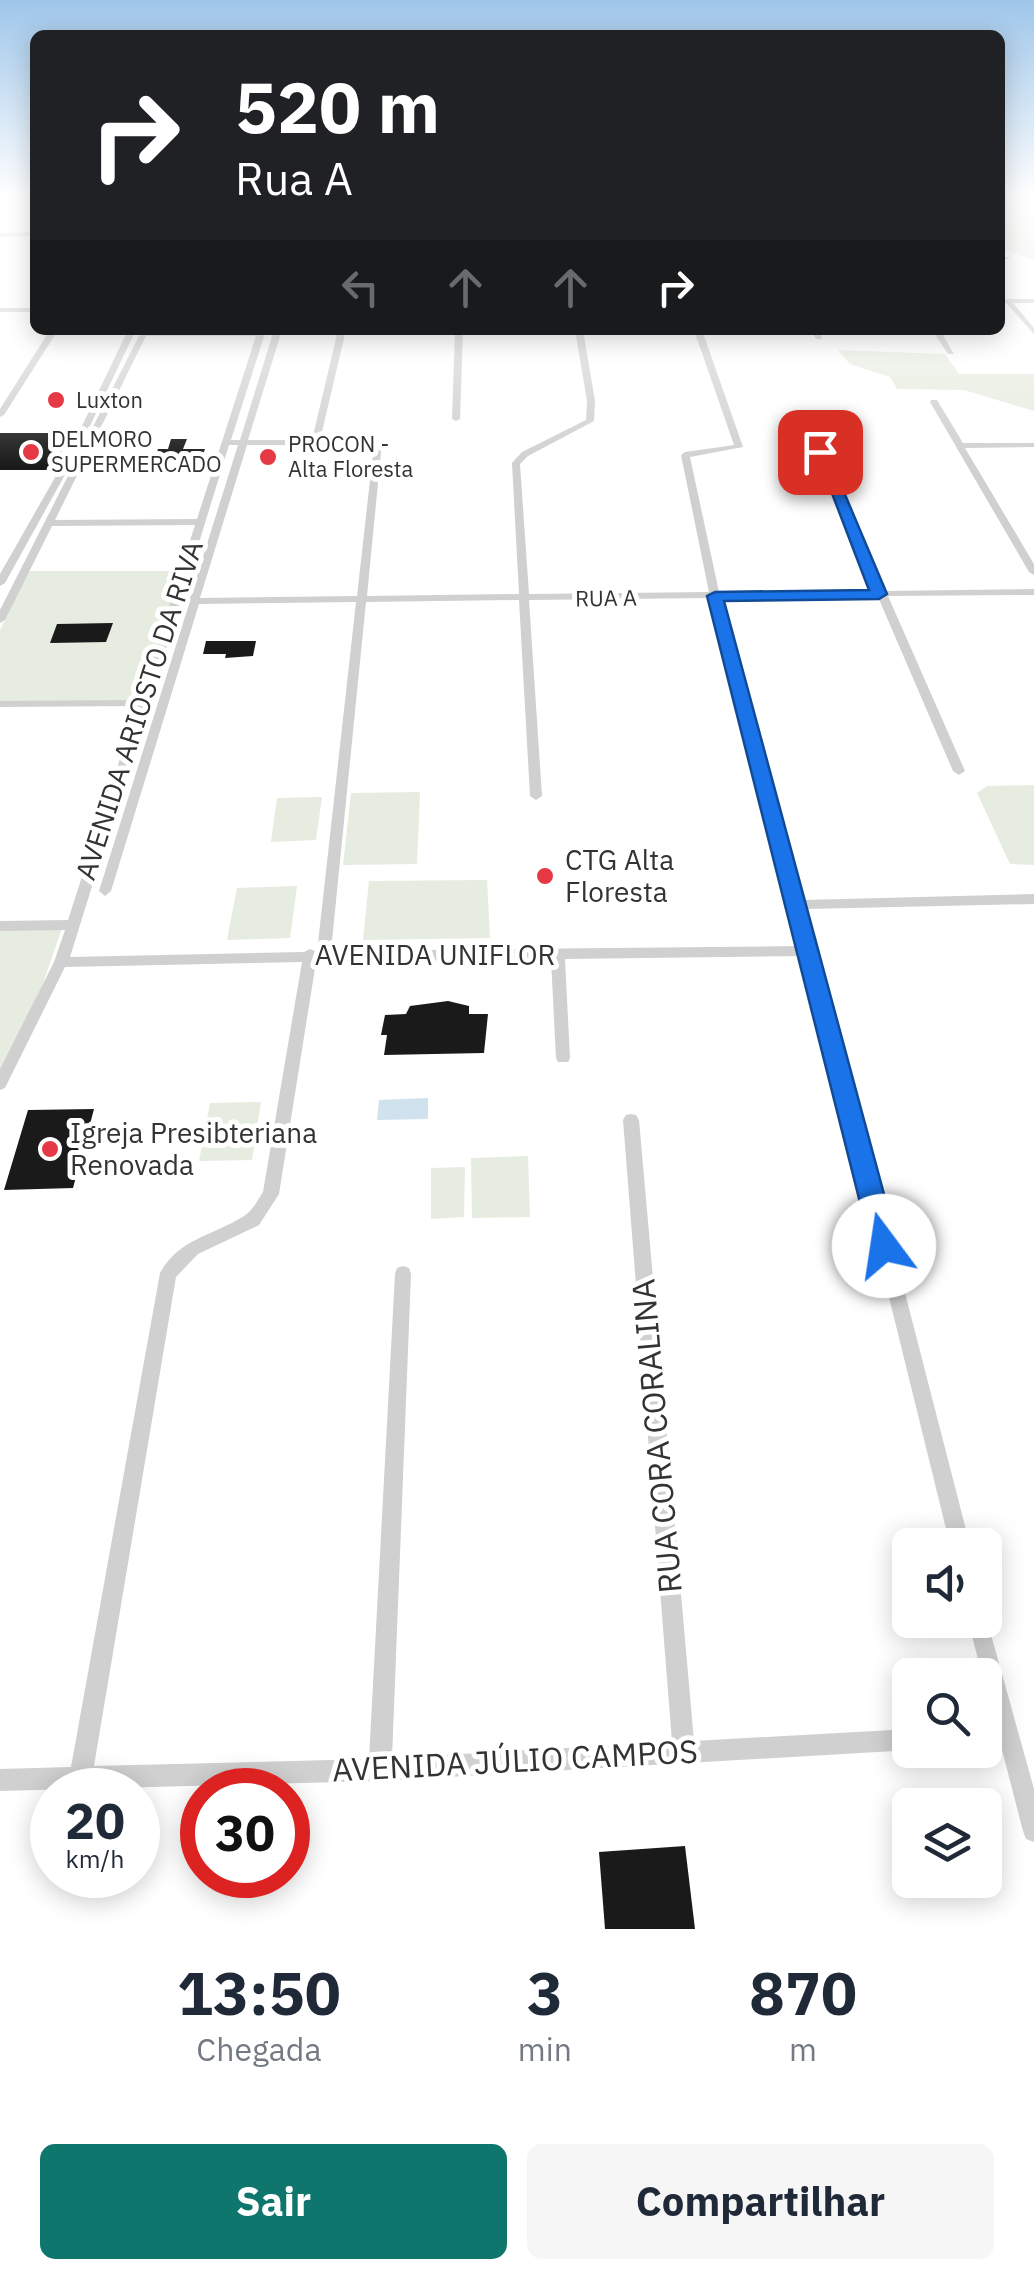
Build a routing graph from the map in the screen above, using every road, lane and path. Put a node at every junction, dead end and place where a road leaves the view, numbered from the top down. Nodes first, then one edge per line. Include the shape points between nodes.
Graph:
1 (1005, 301) edge
2 (1034, 301) edge
3 (1005, 302) edge
4 (0, 310) edge
5 (30, 310) edge
6 (1034, 332) edge
7 (51, 335) edge
8 (130, 335) edge
9 (143, 335) edge
10 (260, 335) edge
11 (276, 335) edge
12 (341, 335) edge
13 (459, 335) edge
14 (581, 335) edge
15 (700, 335) edge
16 (939, 335) edge
17 (951, 352) dead end
18 (934, 402) dead end
19 (0, 415) edge
20 (456, 419) dead end
21 (226, 443) junction
22 (243, 443) junction
23 (316, 443) junction
24 (1034, 445) edge
25 (958, 446) junction
26 (820, 452) dead end
27 (200, 520) junction
28 (51, 521) junction
29 (1034, 572) edge
30 (0, 583) edge
31 (1034, 592) edge
32 (879, 594) junction
33 (715, 596) junction
34 (358, 600) junction
35 (522, 600) junction
36 (178, 601) junction
37 (194, 601) junction
38 (3, 607) edge
39 (0, 620) edge
40 (0, 704) edge
41 (143, 704) junction
42 (959, 771) dead end
43 (536, 796) dead end
44 (105, 891) dead end
45 (1034, 900) edge
46 (796, 905) junction
47 (70, 924) junction
48 (0, 926) edge
49 (810, 950) junction
50 (317, 954) junction
51 (558, 956) junction
52 (61, 962) junction
53 (563, 1058) dead end
54 (0, 1084) edge
55 (631, 1120) dead end
56 (404, 1274) dead end
57 (956, 1528) edge
58 (892, 1741) edge
59 (1002, 1751) edge
60 (684, 1753) junction
61 (82, 1768) edge
62 (380, 1770) junction
63 (160, 1774) edge
64 (30, 1779) edge
65 (0, 1780) edge
66 (1034, 1832) edge

1 - 2 street
3 - 6 street
4 - 5 street
7 - 19 street
8 - 30 street
9 - 28 street
10 - 21 street, AVENIDA ARIOSTO DA RIVA
11 - 22 street
12 - 23 street
13 - 20 street
14 - 35 street via 590,421 516,463
15 - 33 street via 739,448 685,454
16 - 17 street
18 - 25 street
21 - 22 street
21 - 27 street, AVENIDA ARIOSTO DA RIVA
22 - 23 street
22 - 37 street
23 - 34 street via 378,442
24 - 25 street
25 - 29 street
26 - 32 street
27 - 28 street
27 - 36 street, AVENIDA ARIOSTO DA RIVA
28 - 38 street
31 - 32 street, RUA A
32 - 33 street, RUA A
32 - 42 street
33 - 35 street, RUA A
33 - 46 street
34 - 35 street, RUA A
34 - 37 street, RUA A
34 - 50 street
35 - 43 street
36 - 37 street, RUA A
36 - 41 street, AVENIDA ARIOSTO DA RIVA
37 - 44 street
38 - 39 street
40 - 41 street
41 - 47 street, AVENIDA ARIOSTO DA RIVA
45 - 46 street
46 - 49 street
47 - 48 street
47 - 52 street, AVENIDA ARIOSTO DA RIVA
49 - 51 street, AVENIDA UNIFLOR
49 - 57 street
50 - 51 street, AVENIDA UNIFLOR
50 - 52 street, AVENIDA UNIFLOR
50 - 61 street via 271,1194 252,1220 192,1249 168,1273
51 - 53 street
52 - 54 street, AVENIDA ARIOSTO DA RIVA
55 - 60 street, RUA CORA CORALINA
56 - 62 street
58 - 60 street, AVENIDA JÚLIO CAMPOS
59 - 66 street
60 - 62 street, AVENIDA JÚLIO CAMPOS
62 - 63 street, AVENIDA JÚLIO CAMPOS
64 - 65 street, AVENIDA JÚLIO CAMPOS

